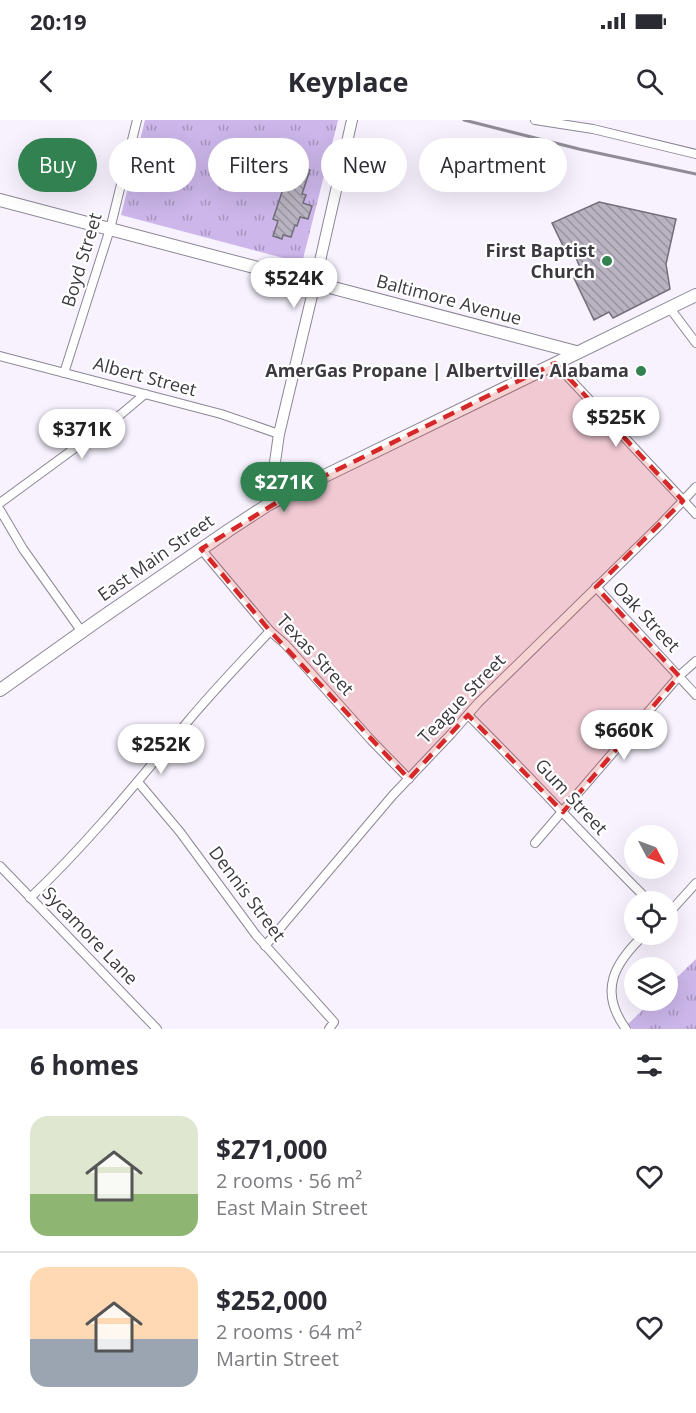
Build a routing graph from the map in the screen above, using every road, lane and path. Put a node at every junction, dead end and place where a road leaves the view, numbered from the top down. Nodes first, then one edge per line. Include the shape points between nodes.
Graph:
1 (137, 120) edge
2 (352, 120) edge
3 (535, 120) edge
4 (574, 122) edge
5 (696, 154) edge
6 (0, 200) edge
7 (110, 229) junction
8 (315, 283) junction
9 (696, 295) edge
10 (669, 307) junction
11 (696, 343) edge
12 (576, 352) junction
13 (0, 356) edge
14 (555, 363) junction
15 (64, 373) junction
16 (145, 394) junction
17 (279, 434) junction
18 (696, 487) edge
19 (683, 501) junction
20 (0, 503) edge
21 (268, 504) junction
22 (0, 510) edge
23 (696, 514) edge
24 (201, 549) junction
25 (596, 587) junction
26 (270, 631) junction
27 (82, 632) junction
28 (696, 661) edge
29 (679, 676) junction
30 (0, 690) edge
31 (696, 695) edge
32 (468, 715) junction
33 (409, 779) junction
34 (138, 782) junction
35 (563, 812) junction
36 (535, 843) dead end
37 (0, 866) edge
38 (696, 883) edge
39 (639, 891) edge
40 (30, 897) junction
41 (678, 903) edge
42 (633, 945) edge
43 (265, 946) junction
44 (332, 1026) edge
45 (157, 1029) edge
46 (626, 1029) edge

1 - 7 street, Boyd Street
2 - 8 street
3 - 4 street
4 - 5 street
6 - 7 main road, Baltimore Avenue
7 - 8 main road, Baltimore Avenue
7 - 15 street, Boyd Street
8 - 12 main road, Baltimore Avenue
8 - 17 street
9 - 10 main road, East Main Street
10 - 11 street
10 - 12 main road, East Main Street
12 - 14 main road, East Main Street
13 - 15 street, Albert Street
14 - 19 street
14 - 21 main road, East Main Street
15 - 16 street, Albert Street
16 - 17 street, Albert Street
16 - 20 street
17 - 21 street
18 - 19 street, Teague Street
19 - 23 street
19 - 25 street, Teague Street
21 - 24 main road, East Main Street
22 - 27 street
24 - 26 street, Texas Street
24 - 27 main road, East Main Street
25 - 29 street, Oak Street
25 - 32 street, Teague Street
26 - 33 street, Texas Street
26 - 34 street
27 - 30 main road, East Main Street
28 - 29 street
29 - 31 street, Oak Street
29 - 35 street
32 - 33 street, Teague Street
32 - 35 street, Gum Street
33 - 43 street, Teague Street
34 - 40 street via 69,860
34 - 43 street, Dennis Street
35 - 36 street
35 - 39 street, Gum Street
37 - 40 street, Sycamore Lane
38 - 41 street
40 - 45 street, Sycamore Lane
42 - 46 street via 611,984 617,1017
43 - 44 street, Dennis Street

